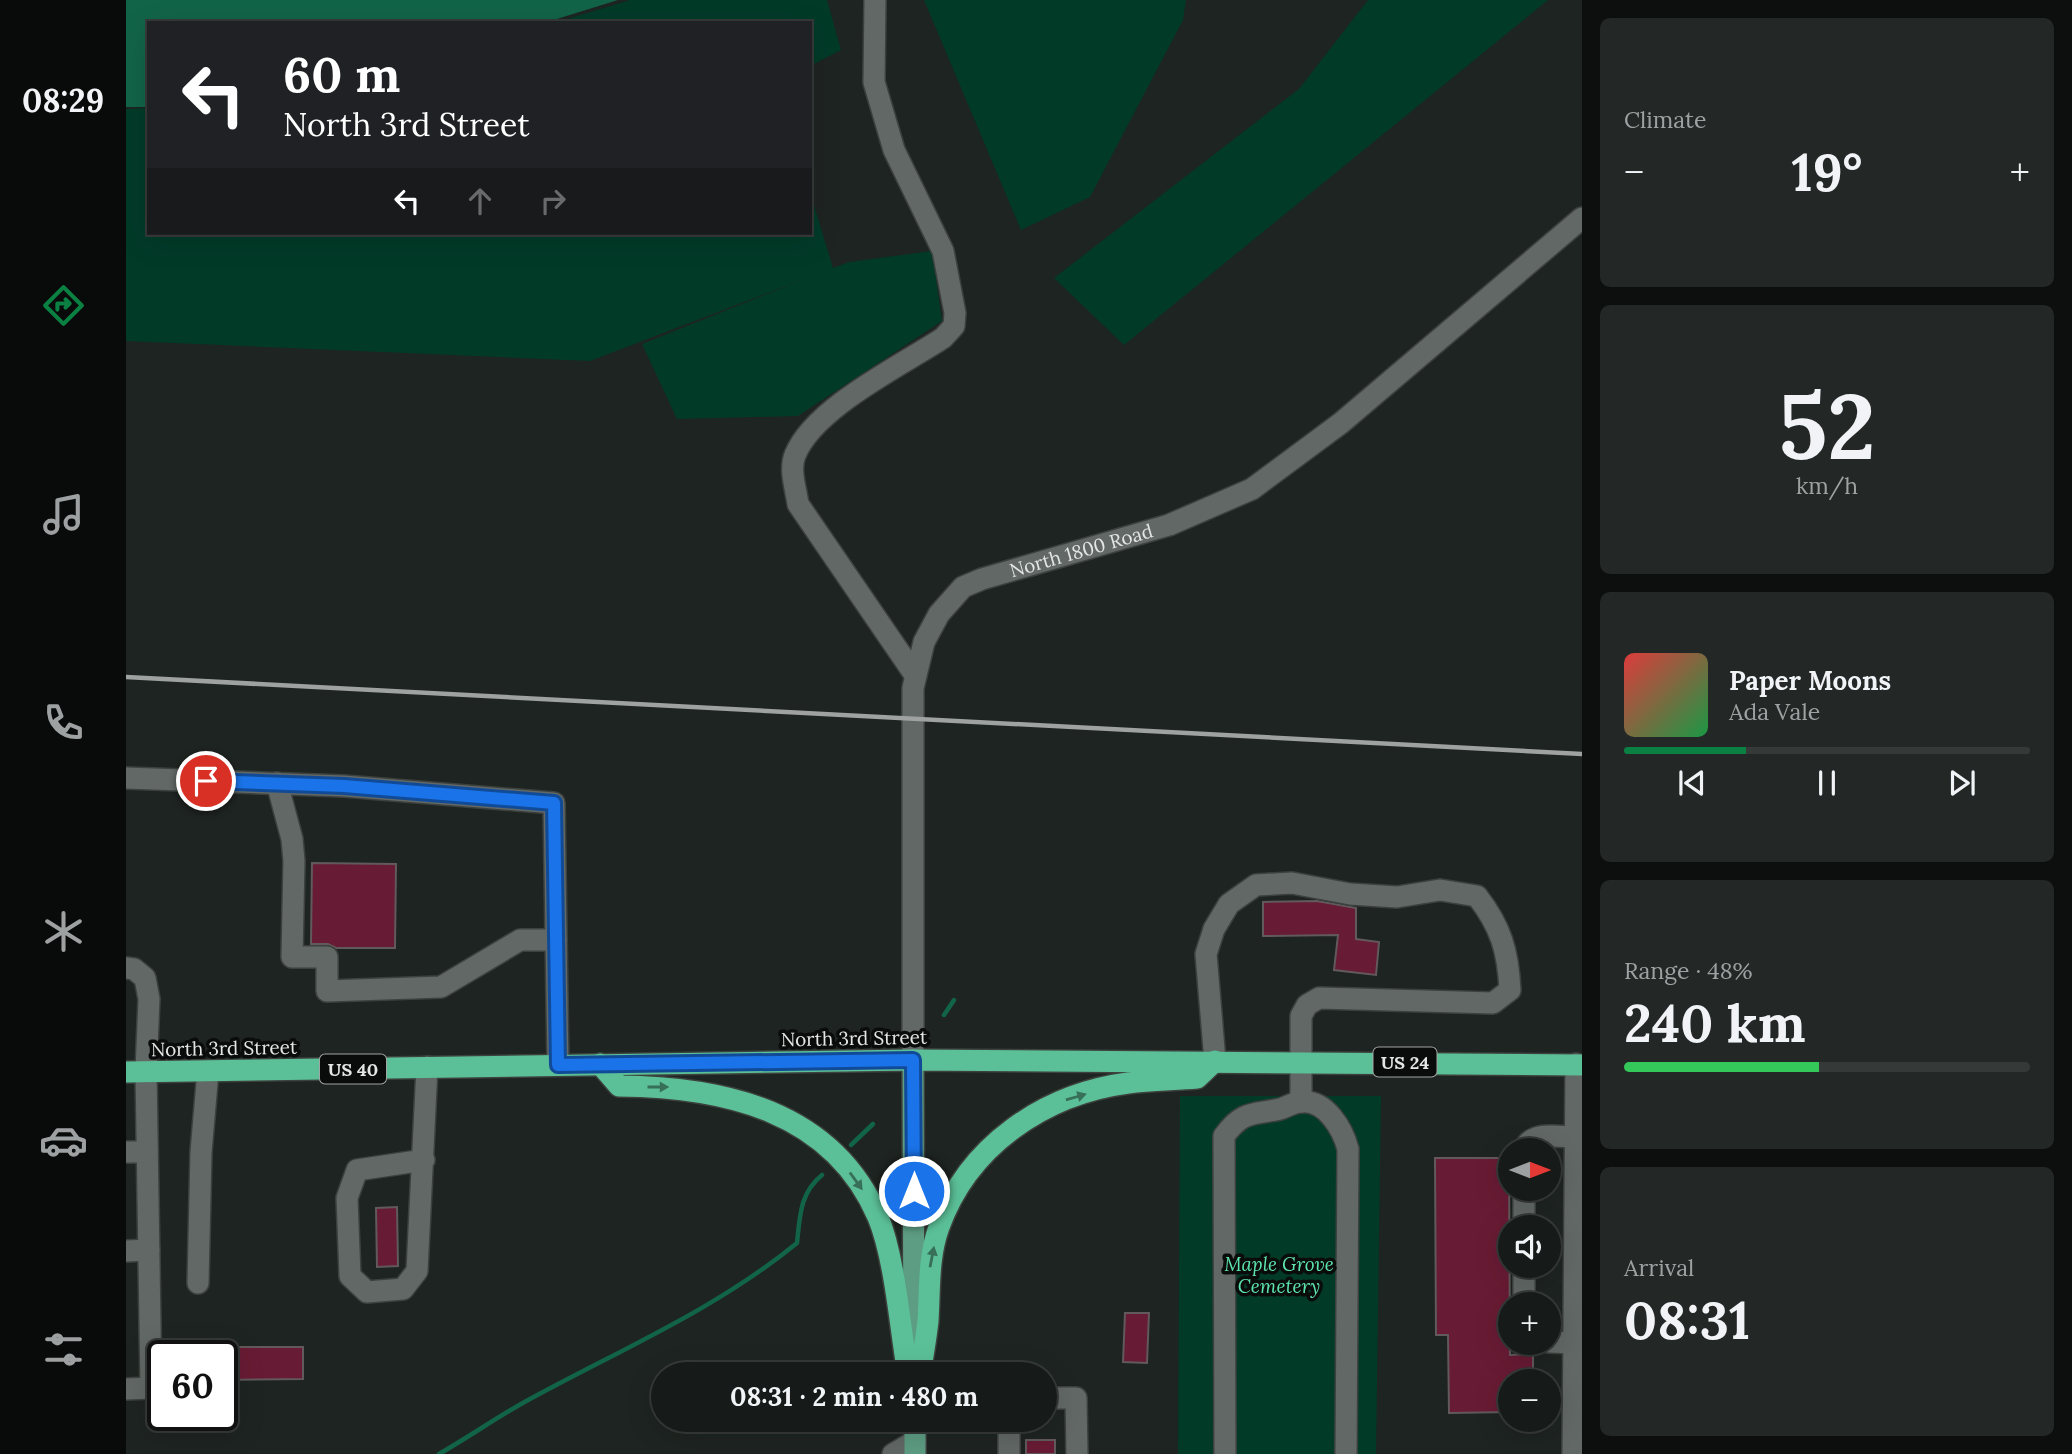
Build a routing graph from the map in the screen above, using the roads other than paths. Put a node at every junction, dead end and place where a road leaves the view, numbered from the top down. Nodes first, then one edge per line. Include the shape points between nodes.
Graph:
1 (875, 0) edge
2 (1582, 218) edge
3 (915, 675) junction
4 (126, 778) edge
5 (277, 783) junction
6 (556, 940) junction
7 (126, 968) edge
8 (913, 1060) junction
9 (1214, 1061) junction
10 (1300, 1062) junction
11 (558, 1065) junction
12 (600, 1065) junction
13 (1579, 1065) edge
14 (427, 1067) junction
15 (136, 1071) edge
16 (208, 1071) junction
17 (1301, 1102) junction
18 (1576, 1137) junction
19 (1533, 1138) edge
20 (137, 1152) edge
21 (424, 1160) junction
22 (149, 1250) junction
23 (126, 1251) edge
24 (198, 1283) dead end
25 (1561, 1342) edge
26 (1574, 1343) junction
27 (906, 1362) edge
28 (914, 1362) edge
29 (922, 1362) edge
30 (126, 1388) edge
31 (1057, 1398) edge
32 (1009, 1432) edge
33 (915, 1438) edge
34 (893, 1454) edge
35 (1009, 1454) edge
36 (1077, 1454) edge
37 (1225, 1454) edge
38 (1346, 1454) edge
39 (1573, 1454) edge

1 - 3 street via 874,82 894,150 943,251 954,326 943,338 827,413 794,457 793,472 798,504
2 - 3 street, North 1800 Road via 1341,422 1252,489 1169,525 963,587 931,627
3 - 8 street, North 1800 Road via 911,718
4 - 5 street
5 - 6 street via 554,803
5 - 6 street via 294,861 292,957 327,957 327,991 442,987 520,940
6 - 11 street
7 - 15 street via 145,978 149,999
8 - 9 highway, North 3rd Street / US 24
8 - 12 highway, North 3rd Street / US 40
8 - 28 main road
9 - 10 highway, North 3rd Street / US 24
9 - 10 street via 1206,954 1213,929 1229,904 1256,885 1292,883 1397,897 1440,890 1477,896 1496,921 1508,961 1510,990 1493,1003 1319,998 1307,1004 1301,1016
29 -> 9 highway via 930,1263 939,1227 953,1195 1000,1137 1032,1114 1067,1100 1126,1083 1197,1079
10 - 13 highway, North 3rd Street / US 24
10 - 17 street
11 - 12 highway, North 3rd Street / US 40
11 - 14 highway, North 3rd Street / US 40
12 -> 27 highway via 619,1086 673,1087 755,1105 797,1125 839,1159 866,1195 886,1243
13 - 18 street
14 - 16 highway, North 3rd Street / US 40
14 - 21 street
15 - 16 highway, North 3rd Street / US 40
15 - 20 street
16 - 24 street
17 - 37 street via 1250,1113 1234,1122 1224,1136
17 - 38 street via 1331,1116 1348,1149
18 - 19 street
18 - 26 street
20 - 22 street
21 - 21 street via 417,1271 403,1289 367,1292 349,1276 347,1198 357,1170
22 - 23 street
22 - 30 street via 151,1388
25 - 26 street
26 - 39 street
31 - 36 street via 1076,1398
32 - 35 street
33 - 34 street

